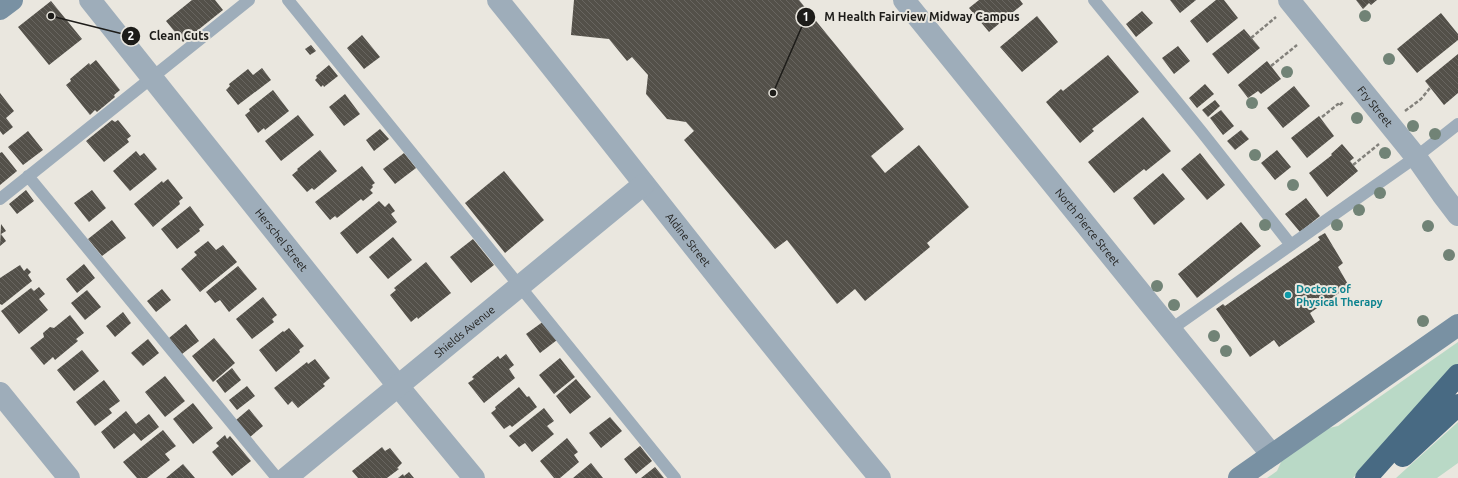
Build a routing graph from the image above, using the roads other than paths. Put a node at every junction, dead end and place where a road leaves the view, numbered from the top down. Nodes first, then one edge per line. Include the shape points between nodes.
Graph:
1 (12, 0) edge
2 (90, 0) edge
3 (249, 0) edge
4 (288, 0) edge
5 (498, 0) edge
6 (904, 0) edge
7 (1094, 0) edge
8 (1290, 2) edge
9 (0, 9) edge
10 (152, 79) junction
11 (1458, 124) edge
12 (1416, 157) junction
13 (28, 176) junction
14 (644, 184) junction
15 (0, 199) edge
16 (1458, 215) edge
17 (1291, 245) junction
18 (520, 287) junction
19 (1458, 325) edge
20 (1170, 330) junction
21 (1458, 374) edge
22 (398, 386) junction
23 (0, 393) edge
24 (1458, 406) edge
25 (1272, 455) junction
26 (69, 478) edge
27 (277, 478) edge
28 (286, 478) edge
29 (474, 478) edge
30 (675, 478) edge
31 (880, 478) edge
32 (1239, 478) edge
33 (1366, 478) edge
34 (1381, 478) edge

1 - 9 street
2 - 10 street, Herschel Street
3 - 10 lane
4 - 18 lane
5 - 14 street, Aldine Street
6 - 20 street, North Pierce Street
7 - 17 lane
8 - 12 street, Fry Street
10 - 13 lane
10 - 22 street, Herschel Street
11 - 12 lane
12 - 16 street, Fry Street
12 - 17 lane
13 - 15 lane
13 - 27 lane
14 - 18 street, Shields Avenue
14 - 31 street, Aldine Street
17 - 20 lane
18 - 22 street, Shields Avenue
18 - 30 lane
19 - 25 street
20 - 25 street, North Pierce Street
21 - 33 highway
22 - 28 street, Shields Avenue
22 - 29 street, Herschel Street
23 - 26 street
24 - 34 highway
25 - 32 street

